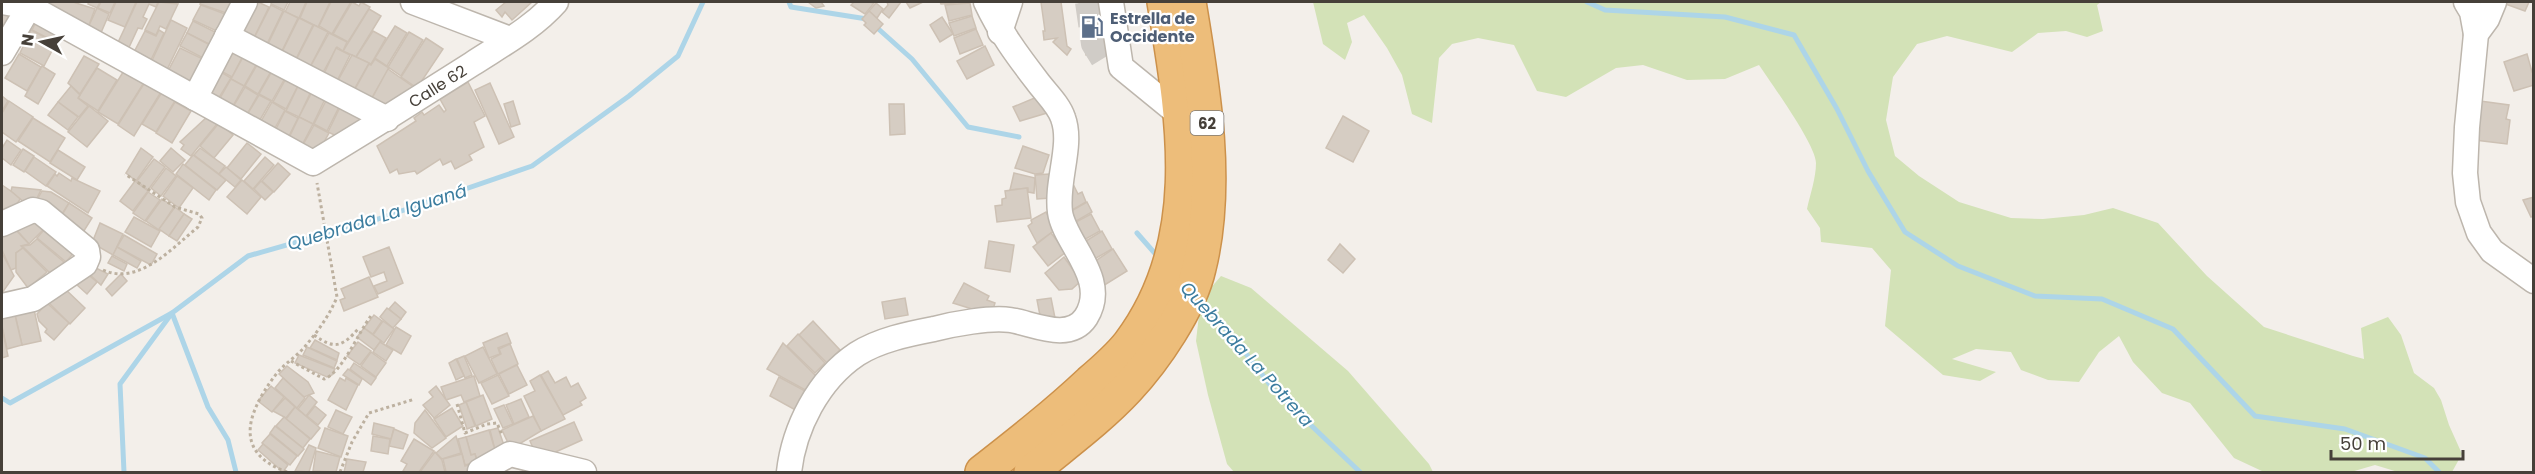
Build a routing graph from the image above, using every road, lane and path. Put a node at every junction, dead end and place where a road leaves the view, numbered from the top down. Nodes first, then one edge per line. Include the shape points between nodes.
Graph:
1 (2, 2) edge
2 (245, 2) edge
3 (413, 2) edge
4 (556, 2) edge
5 (986, 2) edge
6 (1010, 2) edge
7 (1111, 2) edge
8 (1164, 2) edge
9 (1190, 2) edge
10 (2466, 2) edge
11 (2494, 2) edge
12 (31, 4) edge
13 (1000, 32) junction
14 (2476, 34) junction
15 (227, 36) junction
16 (510, 39) junction
17 (2, 53) edge
18 (195, 98) junction
19 (1181, 116) junction
20 (387, 119) junction
21 (313, 163) junction
22 (125, 174) dead end
23 (2, 224) edge
24 (1191, 240) junction
25 (85, 262) junction
26 (2534, 281) edge
27 (2, 306) edge
28 (314, 335) junction
29 (1139, 353) junction
30 (290, 361) junction
31 (415, 399) dead end
32 (457, 404) dead end
33 (510, 454) junction
34 (480, 471) dead end
35 (287, 472) edge
36 (340, 472) edge
37 (584, 472) edge
38 (789, 472) edge
39 (982, 472) edge
40 (1031, 472) edge

1 - 12 street
2 - 15 street
3 - 16 street
4 - 16 street, Calle 62
5 - 13 street
6 - 13 street
7 - 19 street via 1113,66
8 - 19 highway, 62
9 - 24 highway, 62 via 1207,111 1207,200
10 - 14 street
11 - 14 street
12 - 17 street
12 - 18 street
13 - 38 street via 1063,115 1068,134 1058,187 1060,215 1087,268 1093,294 1086,317 1068,330 1036,328 1010,320 953,324 898,337 858,353 831,376 810,407 791,455
14 - 26 street via 2467,127 2468,202 2479,233 2492,251
15 - 18 street
15 - 20 street
16 - 20 street, Calle 62
18 - 21 street
19 - 24 highway, 62
20 - 21 street, Calle 62
21 - 28 path via 337,297
22 - 25 path via 176,207 202,215 202,221 141,271 112,274
23 - 25 street via 33,210 41,212 87,250
24 - 29 highway, 62 via 1199,270 1181,312
25 - 27 street via 33,299
28 - 30 path
28 - 30 path via 330,346 338,345 371,316 343,364 330,377 324,379
29 - 39 highway, 62
29 - 40 highway, 62 via 1128,388
30 - 35 path via 275,376 255,409 250,438 254,451 269,466
31 - 36 path via 369,413
32 - 33 path via 465,433 497,423
33 - 34 street
33 - 37 street

